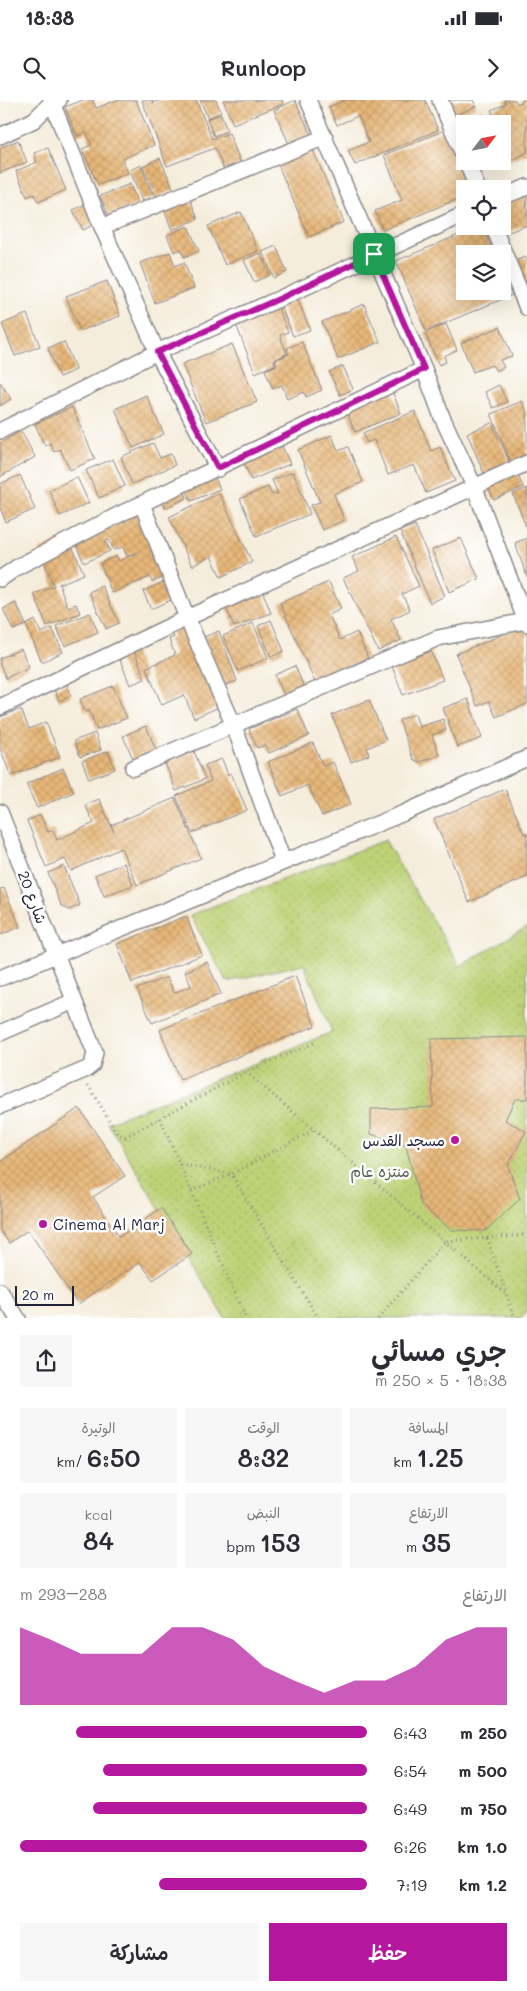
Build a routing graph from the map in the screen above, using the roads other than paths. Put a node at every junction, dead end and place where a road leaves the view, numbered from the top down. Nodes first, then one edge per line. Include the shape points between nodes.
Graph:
1 (308, 100) edge
2 (440, 100) edge
3 (54, 101) edge
4 (0, 136) edge
5 (325, 137) junction
6 (456, 138) edge
7 (527, 187) edge
8 (511, 193) edge
9 (456, 218) edge
10 (102, 227) junction
11 (497, 235) edge
12 (374, 254) junction
13 (527, 308) edge
14 (157, 352) junction
15 (424, 369) junction
16 (0, 431) edge
17 (527, 463) edge
18 (218, 468) junction
19 (474, 486) junction
20 (142, 504) junction
21 (0, 579) edge
22 (187, 618) junction
23 (527, 623) edge
24 (0, 707) edge
25 (234, 726) junction
26 (527, 758) edge
27 (133, 768) dead end
28 (0, 812) edge
29 (283, 862) junction
30 (56, 955) junction
31 (0, 978) edge
32 (74, 1001) junction
33 (0, 1033) edge
34 (0, 1106) edge
35 (0, 1291) edge
36 (18, 1318) edge

1 - 5 street
2 - 6 street
3 - 4 street via 34,120
3 - 10 street
5 - 10 street
5 - 12 street
7 - 8 street
9 - 12 street
10 - 14 street
11 - 13 street
12 - 14 street
12 - 15 street
14 - 16 street
14 - 18 street
15 - 18 street
15 - 19 street via 442,418
17 - 19 street
18 - 20 street
19 - 22 street
19 - 23 street
20 - 21 street via 19,566
20 - 22 street
22 - 24 street
22 - 25 street
23 - 25 street via 438,638
25 - 27 street
25 - 29 street
26 - 29 street
28 - 30 street, شارع 20
29 - 30 street
30 - 31 street
30 - 32 street, شارع 20
32 - 33 street
32 - 34 street, شارع 20 via 94,1053 92,1065
35 - 36 street

